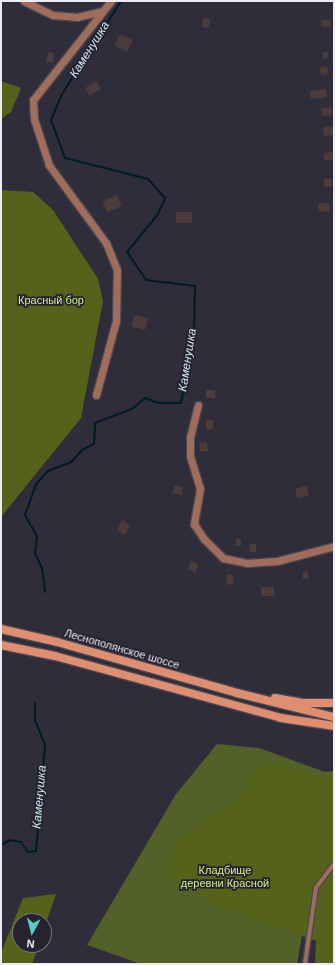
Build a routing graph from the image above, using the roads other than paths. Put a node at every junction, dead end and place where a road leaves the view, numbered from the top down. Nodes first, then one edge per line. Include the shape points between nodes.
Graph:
1 (24, 1) edge
2 (111, 1) edge
3 (102, 12) junction
4 (96, 395) dead end
5 (198, 405) dead end
6 (334, 546) edge
7 (1, 629) edge
8 (1, 645) edge
9 (237, 693) junction
10 (334, 702) edge
11 (334, 717) edge
12 (332, 726) edge
13 (334, 864) edge
14 (305, 964) edge

1 - 3 street via 53,15 76,17
2 - 3 street
3 - 4 street via 33,100 34,120 49,165 106,243 117,270 116,321
5 - 6 street via 190,436 190,456 200,490 194,524 204,539 223,558 247,564 277,561
7 - 9 main road, Леснополянское шоссе via 57,642
8 - 12 main road via 55,656 281,718
9 - 10 main road via 302,703
9 - 11 main road
13 - 14 lane via 316,888

